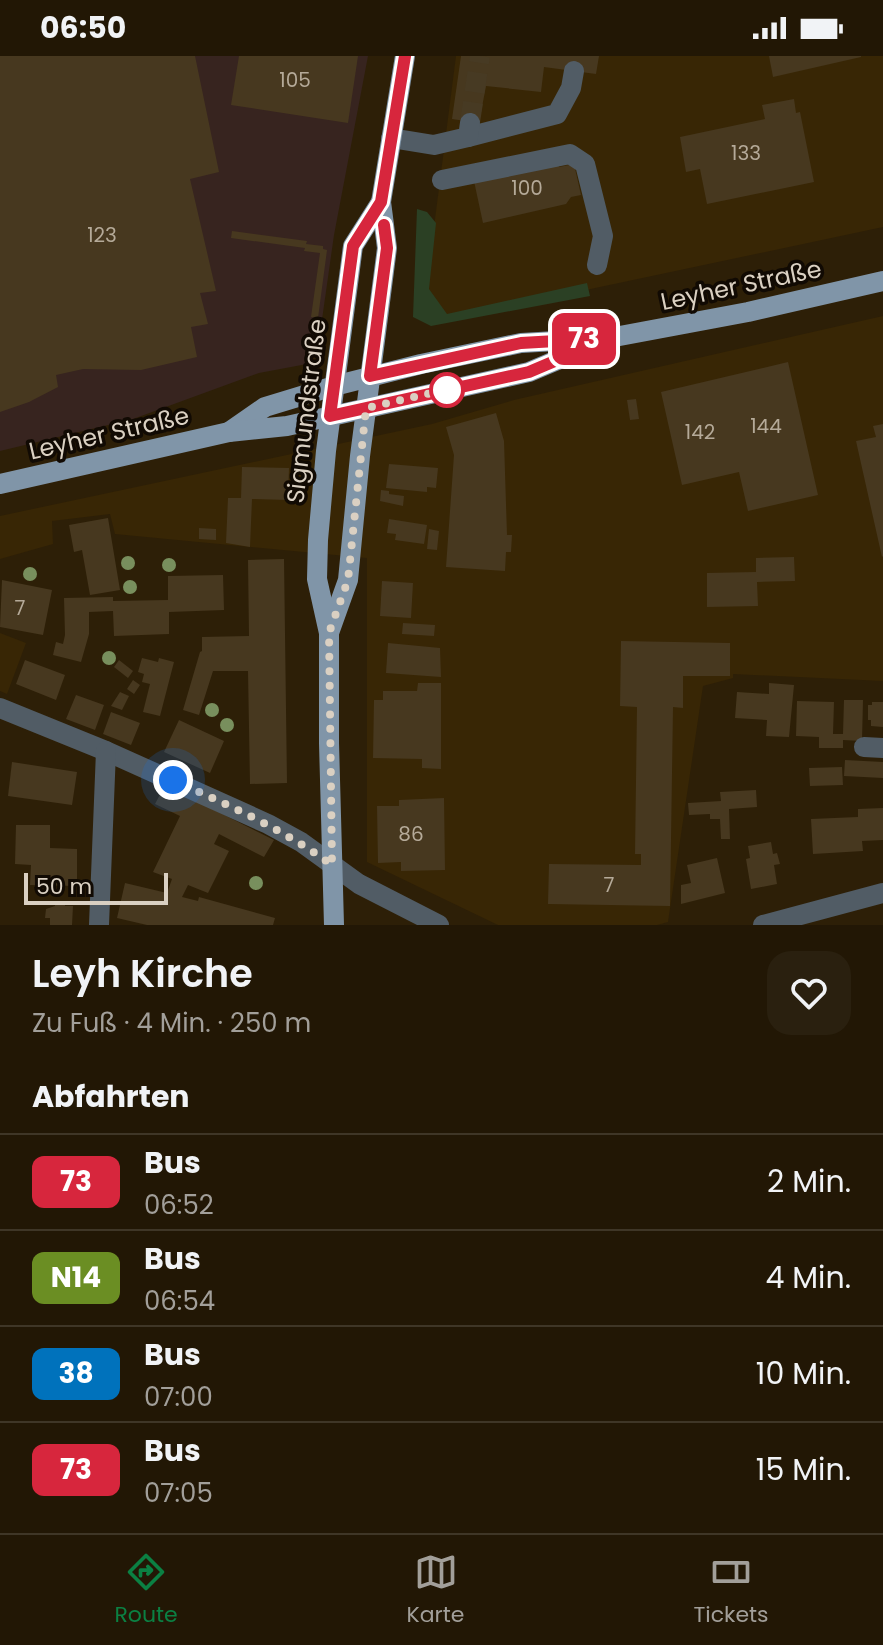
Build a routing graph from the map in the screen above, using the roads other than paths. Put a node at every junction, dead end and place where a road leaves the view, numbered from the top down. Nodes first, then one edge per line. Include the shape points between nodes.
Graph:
1 (405, 56) edge
2 (574, 71) dead end
3 (391, 138) junction
4 (442, 180) dead end
5 (381, 202) junction
6 (597, 265) dead end
7 (883, 281) edge
8 (609, 338) junction
9 (370, 376) junction
10 (334, 386) junction
11 (366, 408) junction
12 (330, 416) junction
13 (229, 432) junction
14 (0, 484) edge
15 (329, 633) junction
16 (0, 708) edge
17 (106, 751) junction
18 (332, 865) junction
19 (883, 893) edge
20 (99, 925) edge
21 (334, 925) edge
22 (439, 925) edge
23 (763, 925) edge

1 - 3 main road, Sigmundstraße
2 - 3 street via 557,114 469,129 434,145
3 - 5 main road, Sigmundstraße
4 - 6 street via 570,154 585,164 603,236
5 - 9 main road, Sigmundstraße via 387,248
5 - 10 main road, Sigmundstraße via 353,246
7 - 8 main road, Leyher Straße
8 - 9 main road, Leyher Straße via 521,343
8 - 11 main road, Leyher Straße via 529,372
9 - 10 main road, Leyher Straße
9 - 11 main road, Sigmundstraße
10 - 12 main road, Sigmundstraße
10 - 13 main road, Leyher Straße via 265,407
11 - 12 main road, Leyher Straße
11 - 15 main road, Sigmundstraße via 348,580
12 - 13 main road, Leyher Straße via 268,430
12 - 15 main road, Sigmundstraße via 317,579
13 - 14 main road, Leyher Straße
15 - 18 main road, Sigmundstraße
16 - 17 street
17 - 18 street via 268,824
17 - 20 street
18 - 21 main road, Sigmundstraße
18 - 22 street
19 - 23 street

